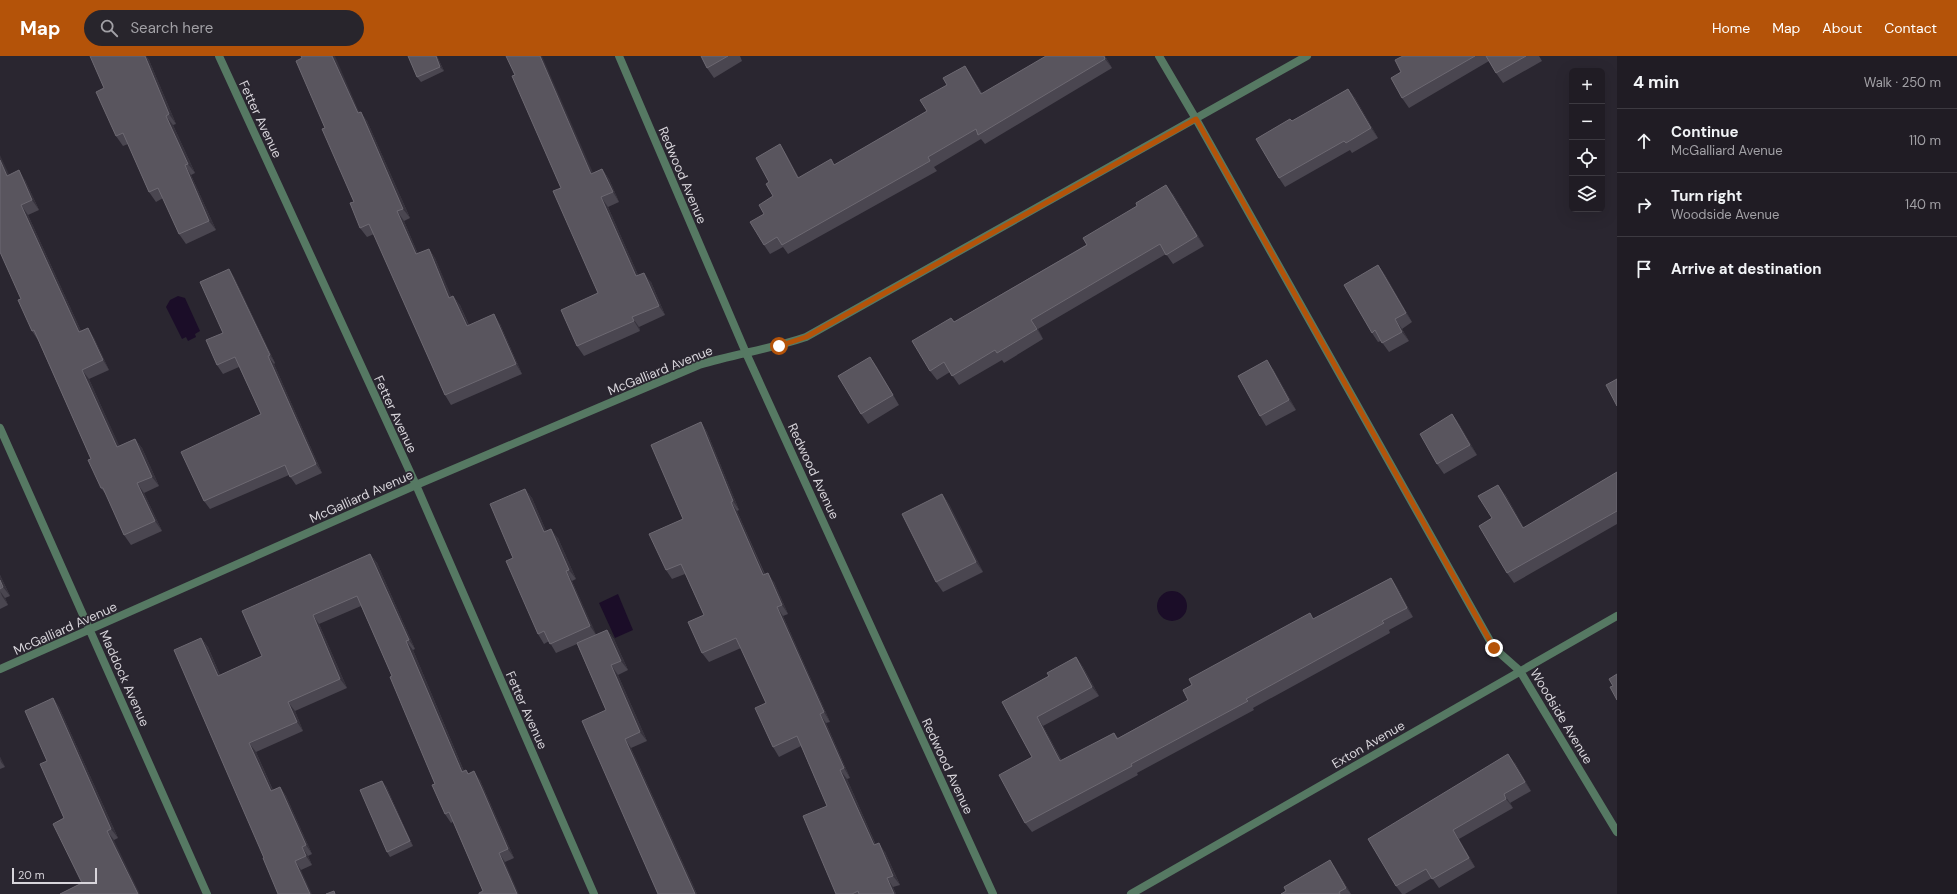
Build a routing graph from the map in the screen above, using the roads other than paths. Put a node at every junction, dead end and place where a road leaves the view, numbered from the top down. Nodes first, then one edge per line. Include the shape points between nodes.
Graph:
1 (219, 56) edge
2 (619, 56) edge
3 (1158, 56) edge
4 (1307, 56) edge
5 (1196, 119) junction
6 (746, 353) junction
7 (0, 428) edge
8 (416, 485) junction
9 (1617, 616) edge
10 (90, 630) junction
11 (0, 669) edge
12 (1520, 671) junction
13 (1617, 832) edge
14 (207, 894) edge
15 (594, 894) edge
16 (993, 894) edge
17 (1131, 894) edge

1 - 8 street, Fetter Avenue
2 - 6 street, Redwood Avenue
3 - 5 street, Woodside Avenue
4 - 5 street, McGalliard Avenue
5 - 6 street, McGalliard Avenue via 806,337
5 - 12 street, Woodside Avenue via 1494,648
6 - 8 street, McGalliard Avenue via 699,365
6 - 16 street, Redwood Avenue
7 - 10 street, Maddock Avenue
8 - 10 street, McGalliard Avenue
8 - 15 street, Fetter Avenue
9 - 12 street, Exton Avenue
10 - 11 street, McGalliard Avenue
10 - 14 street, Maddock Avenue
12 - 13 street, Woodside Avenue
12 - 17 street, Exton Avenue

